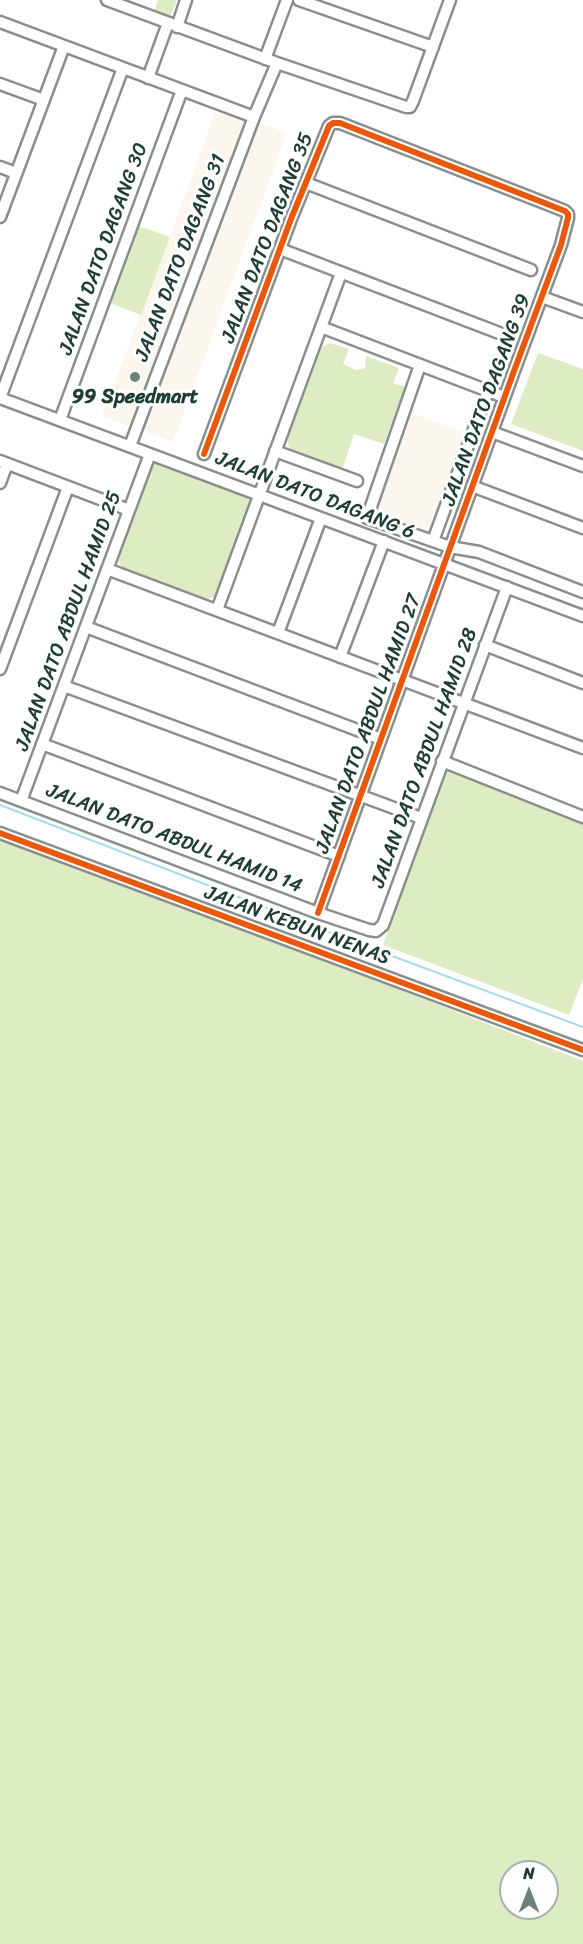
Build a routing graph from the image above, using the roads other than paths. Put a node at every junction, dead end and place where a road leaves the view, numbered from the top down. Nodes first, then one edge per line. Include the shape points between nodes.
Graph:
1 (107, 0) edge
2 (186, 0) edge
3 (287, 0) edge
4 (298, 0) edge
5 (450, 0) edge
6 (0, 22) edge
7 (173, 25) junction
8 (64, 46) junction
9 (433, 47) junction
10 (265, 59) junction
11 (277, 63) junction
12 (123, 68) junction
13 (148, 78) junction
14 (0, 84) edge
15 (182, 90) junction
16 (44, 100) junction
17 (254, 117) junction
18 (0, 167) edge
19 (454, 168) joint
20 (16, 173) junction
21 (306, 183) junction
22 (0, 217) edge
23 (280, 249) junction
24 (531, 270) dead end
25 (341, 273) junction
26 (542, 297) junction
27 (583, 312) edge
28 (321, 327) junction
29 (507, 336) dead end
30 (420, 365) junction
31 (488, 391) junction
32 (504, 397) junction
33 (0, 398) edge
34 (60, 420) junction
35 (492, 432) junction
36 (130, 446) junction
37 (275, 451) junction
38 (150, 454) junction
39 (204, 454) dead end
40 (4, 463) edge
41 (583, 466) edge
42 (357, 481) dead end
43 (0, 483) edge
44 (472, 486) junction
45 (68, 487) junction
46 (259, 494) junction
47 (129, 510) junction
48 (321, 518) junction
49 (583, 528) edge
50 (384, 541) junction
51 (433, 541) junction
52 (450, 547) junction
53 (444, 564) junction
54 (107, 569) junction
55 (507, 587) junction
56 (583, 592) edge
57 (217, 610) junction
58 (583, 616) edge
59 (86, 627) junction
60 (278, 633) junction
61 (485, 645) junction
62 (340, 657) junction
63 (0, 669) edge
64 (402, 681) junction
65 (583, 684) edge
66 (64, 686) junction
67 (464, 704) junction
68 (381, 739) junction
69 (42, 744) junction
70 (583, 748) edge
71 (442, 761) junction
72 (0, 793) edge
73 (360, 796) junction
74 (21, 801) junction
75 (583, 817) edge
76 (421, 818) junction
77 (0, 833) edge
78 (339, 856) junction
79 (318, 913) junction
80 (369, 930) joint
81 (583, 1050) edge

1 - 7 street
2 - 7 street
3 - 10 street
4 - 9 street
5 - 9 street
6 - 8 street
7 - 10 street
7 - 13 street
8 - 12 street
8 - 16 street
9 - 11 street via 410,107
10 - 11 street
11 - 17 street, JALAN DATO DAGANG 31
12 - 13 street
12 - 33 street
13 - 15 street
14 - 16 street
15 - 17 street
15 - 34 street, JALAN DATO DAGANG 30
16 - 20 street
17 - 36 street, JALAN DATO DAGANG 31
18 - 20 street
19 - 21 street, JALAN DATO DAGANG 35 via 333,123
19 - 26 street, JALAN DATO DAGANG 39 via 565,211 568,218
20 - 22 street
21 - 23 street, JALAN DATO DAGANG 35
21 - 24 street
23 - 25 street
23 - 39 street, JALAN DATO DAGANG 35
25 - 28 street
25 - 29 street
26 - 27 street
26 - 32 street, JALAN DATO DAGANG 39
28 - 30 street
28 - 37 street
30 - 31 street
30 - 51 street via 366,518
31 - 32 street
31 - 51 street
32 - 35 street, JALAN DATO DAGANG 39
33 - 34 street, JALAN DATO DAGANG 6
34 - 36 street, JALAN DATO DAGANG 6
35 - 41 street
35 - 44 street, JALAN DATO DAGANG 39
36 - 38 street, JALAN DATO DAGANG 6
37 - 42 street
37 - 46 street
38 - 46 street, JALAN DATO DAGANG 6
38 - 47 street, JALAN DATO ABDUL HAMID 25
40 - 43 street
40 - 45 street
44 - 49 street
44 - 52 street, JALAN DATO DAGANG 39
45 - 47 street
45 - 63 street
46 - 48 street, JALAN DATO DAGANG 6
46 - 57 street
47 - 54 street, JALAN DATO ABDUL HAMID 25
48 - 50 street, JALAN DATO DAGANG 6
48 - 60 street
50 - 53 street, JALAN DATO DAGANG 6
50 - 62 street
51 - 52 street
52 - 53 street, JALAN DATO ABDUL HAMID 27
52 - 56 street via 479,552
53 - 55 street, JALAN DATO DAGANG 6
53 - 64 street, JALAN DATO ABDUL HAMID 27
54 - 57 street
54 - 59 street, JALAN DATO ABDUL HAMID 25
55 - 58 street, JALAN DATO DAGANG 6
55 - 61 street, JALAN DATO ABDUL HAMID 28
57 - 60 street
59 - 66 street, JALAN DATO ABDUL HAMID 25
59 - 68 street
60 - 62 street
61 - 65 street
61 - 67 street, JALAN DATO ABDUL HAMID 28
62 - 64 street
64 - 67 street
64 - 68 street, JALAN DATO ABDUL HAMID 27
66 - 69 street, JALAN DATO ABDUL HAMID 25
66 - 73 street
67 - 70 street
67 - 71 street, JALAN DATO ABDUL HAMID 28
68 - 73 street, JALAN DATO ABDUL HAMID 27
69 - 74 street, JALAN DATO ABDUL HAMID 25
69 - 78 street
71 - 75 street
71 - 76 street, JALAN DATO ABDUL HAMID 28
72 - 74 street, JALAN DATO ABDUL HAMID 14
73 - 76 street
73 - 78 street, JALAN DATO ABDUL HAMID 27
74 - 79 street, JALAN DATO ABDUL HAMID 14
76 - 80 street, JALAN DATO ABDUL HAMID 28 via 382,925 376,931
77 - 81 street, JALAN KEBUN NENAS
78 - 79 street, JALAN DATO ABDUL HAMID 27
79 - 80 street, JALAN DATO ABDUL HAMID 14

